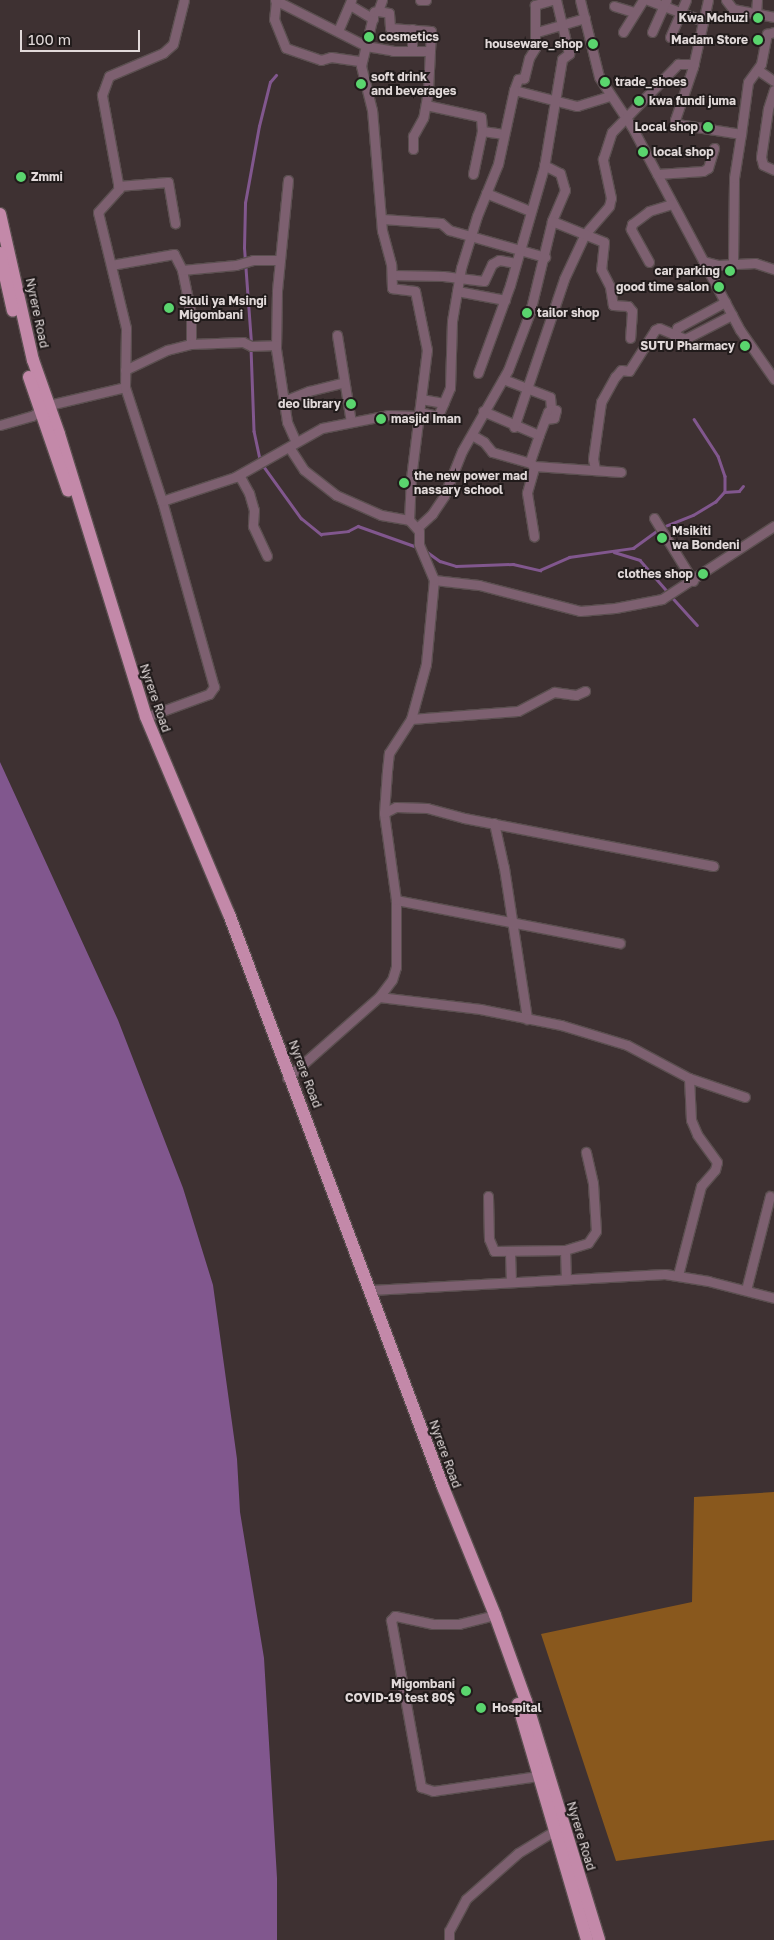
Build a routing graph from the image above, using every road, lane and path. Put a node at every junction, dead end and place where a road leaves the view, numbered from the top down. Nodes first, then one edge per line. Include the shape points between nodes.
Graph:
1 (184, 0) edge
2 (275, 0) edge
3 (382, 0) edge
4 (420, 0) edge
5 (426, 0) edge
6 (552, 0) edge
7 (556, 0) edge
8 (580, 0) edge
9 (642, 0) edge
10 (648, 0) edge
11 (686, 0) edge
12 (708, 0) edge
13 (726, 0) edge
14 (757, 0) edge
15 (351, 2) edge
16 (665, 3) edge
17 (614, 6) dead end
18 (378, 11) junction
19 (634, 12) junction
20 (681, 14) junction
21 (756, 14) junction
22 (774, 17) edge
23 (585, 18) junction
24 (373, 19) junction
25 (703, 20) junction
26 (564, 25) junction
27 (412, 29) junction
28 (338, 31) junction
29 (537, 32) junction
30 (624, 32) dead end
31 (652, 32) dead end
32 (774, 32) edge
33 (670, 37) dead end
34 (364, 44) junction
35 (412, 51) junction
36 (430, 51) junction
37 (361, 61) junction
38 (694, 64) junction
39 (758, 70) junction
40 (774, 81) edge
41 (514, 90) junction
42 (774, 90) edge
43 (609, 96) junction
44 (555, 102) junction
45 (426, 105) junction
46 (626, 120) junction
47 (482, 131) junction
48 (504, 134) junction
49 (741, 134) junction
50 (714, 148) dead end
51 (413, 149) dead end
52 (544, 165) junction
53 (774, 170) edge
54 (473, 174) dead end
55 (657, 174) junction
56 (288, 180) dead end
57 (118, 186) junction
58 (486, 193) junction
59 (672, 204) junction
60 (530, 211) junction
61 (0, 214) edge
62 (382, 219) junction
63 (552, 221) junction
64 (175, 223) dead end
65 (585, 234) junction
66 (470, 237) junction
67 (519, 250) junction
68 (0, 252) edge
69 (545, 257) junction
70 (280, 260) junction
71 (648, 262) dead end
72 (703, 262) junction
73 (516, 263) junction
74 (733, 263) junction
75 (111, 265) junction
76 (774, 269) edge
77 (182, 270) junction
78 (6, 271) edge
79 (392, 275) junction
80 (459, 278) junction
81 (484, 281) junction
82 (457, 291) junction
83 (483, 295) junction
84 (505, 300) junction
85 (724, 302) junction
86 (732, 315) junction
87 (337, 334) dead end
88 (674, 336) junction
89 (630, 338) dead end
90 (191, 344) junction
91 (276, 345) junction
92 (124, 370) junction
93 (478, 373) dead end
94 (502, 379) junction
95 (774, 379) edge
96 (344, 382) junction
97 (125, 387) junction
98 (528, 389) junction
99 (421, 399) junction
100 (284, 401) junction
101 (444, 403) junction
102 (45, 407) junction
103 (482, 411) junction
104 (419, 414) junction
105 (351, 422) junction
106 (0, 425) edge
107 (514, 427) junction
108 (472, 435) junction
109 (539, 435) junction
110 (292, 445) junction
111 (532, 464) junction
112 (595, 468) junction
113 (621, 472) dead end
114 (239, 475) junction
115 (162, 501) junction
116 (654, 518) dead end
117 (409, 520) junction
118 (774, 526) edge
119 (417, 528) junction
120 (534, 536) dead end
121 (267, 556) dead end
122 (434, 580) junction
123 (693, 581) junction
124 (585, 691) dead end
125 (146, 717) junction
126 (411, 719) junction
127 (384, 812) junction
128 (494, 823) junction
129 (713, 866) dead end
130 (396, 900) junction
131 (511, 924) junction
132 (620, 944) dead end
133 (379, 997) junction
134 (527, 1019) junction
135 (288, 1077) junction
136 (689, 1078) junction
137 (745, 1097) dead end
138 (586, 1152) dead end
139 (488, 1196) dead end
140 (770, 1196) dead end
141 (565, 1250) junction
142 (510, 1253) junction
143 (678, 1274) junction
144 (566, 1280) junction
145 (511, 1282) junction
146 (372, 1290) junction
147 (746, 1290) junction
148 (774, 1298) edge
149 (491, 1616) junction
150 (539, 1776) junction
151 (559, 1828) junction
152 (449, 1940) edge
153 (587, 1940) edge
154 (598, 1940) edge

1 - 57 street via 179,32 173,44 163,53 108,76 104,84 102,96
2 - 28 street
2 - 37 street via 274,20 286,48 321,60 332,56
3 - 18 street
4 - 5 street
6 - 29 street via 535,5
7 - 26 street
8 - 23 street
9 - 19 street
10 - 16 street
11 - 20 street
12 - 25 street
13 - 21 street via 733,9
14 - 21 street
15 - 24 street
15 - 28 street
16 - 20 street
16 - 31 street
17 - 19 street
18 - 24 street via 374,12
18 - 27 street via 389,13 390,28
19 - 30 street
20 - 25 street
20 - 33 street
21 - 22 street
23 - 26 street
23 - 43 street via 600,77
24 - 34 street
25 - 38 street
26 - 29 street
26 - 44 street via 569,54 562,59
27 - 35 street
27 - 36 street via 430,30
28 - 34 street
29 - 41 street via 524,78 518,79
32 - 39 street via 768,34
34 - 35 street via 393,51
34 - 37 street
35 - 36 street
36 - 45 street
37 - 62 street via 372,110
38 - 46 street via 678,64
38 - 49 street via 675,122
39 - 40 street
39 - 49 street via 748,82
41 - 44 street
41 - 48 street
42 - 53 street via 761,157 763,166
43 - 44 street via 577,106
43 - 46 street
44 - 52 street
45 - 47 street via 481,117
45 - 51 street via 413,136
46 - 55 street
46 - 65 street via 612,132 603,159 611,198 609,206
47 - 48 street
47 - 54 street
48 - 58 street via 498,164
49 - 74 street via 734,178
50 - 55 street via 708,168 703,171
52 - 60 street
52 - 63 street via 560,173 565,190
55 - 59 street
56 - 70 street
57 - 64 street via 168,182
57 - 75 street via 118,192 98,212
58 - 60 street
58 - 66 street
59 - 71 street via 649,211 632,224 631,229
59 - 72 street
60 - 67 street
61 - 78 main road, Nyrere Road
62 - 66 street via 440,222 449,230
62 - 79 street
63 - 65 street
63 - 69 street
65 - 89 street via 606,245 601,269 610,287 613,305 628,306 632,311
65 - 98 street via 564,279
66 - 67 street
66 - 80 street
67 - 69 street
67 - 73 street
68 - 78 main road, Nyrere Road
69 - 94 street via 530,312
70 - 77 street
70 - 91 street
72 - 74 street
72 - 85 street
73 - 81 street via 499,260 492,264
73 - 84 street
74 - 76 street via 755,263
75 - 77 street via 174,254
75 - 92 street via 126,328
77 - 90 street via 191,314
78 - 102 main road, Nyrere Road via 23,353
79 - 80 street
79 - 99 street via 393,290 415,291 418,302 427,350
80 - 81 street
80 - 82 street
81 - 83 street
82 - 83 street
82 - 101 street via 449,357 450,388
83 - 84 street
84 - 93 street
85 - 86 street
85 - 88 street via 677,328
86 - 88 street via 685,340
86 - 95 street
87 - 96 street
88 - 112 street via 657,328 628,371 621,370 611,383 599,417 593,459
90 - 91 street
90 - 92 street via 167,350
91 - 100 street
92 - 97 street
94 - 98 street
94 - 103 street
96 - 100 street via 309,390
96 - 105 street
97 - 102 street
97 - 115 street
98 - 107 street
98 - 109 street via 550,397 551,409
99 - 101 street
99 - 104 street
100 - 110 street
101 - 104 street via 438,416
102 - 106 street
102 - 125 main road, Nyrere Road
102 - 135 main road, Nyrere Road via 149,749
103 - 107 street
103 - 108 street
104 - 105 street via 388,415
104 - 117 street
105 - 110 street via 322,428
107 - 109 street
108 - 111 street via 492,452
108 - 119 street via 462,450 444,496
109 - 111 street
110 - 114 street
110 - 117 street via 304,470 336,495 381,515
111 - 112 street
111 - 120 street via 527,493
112 - 113 street
114 - 115 street
114 - 121 street via 249,493 254,526
115 - 125 street via 214,687 209,694
116 - 123 street
117 - 119 street
118 - 123 street
119 - 122 street via 420,547
122 - 123 street via 479,585 580,610 615,608 667,596
122 - 126 street via 426,664
124 - 126 street via 576,695 554,692 518,711
125 - 135 main road, Nyrere Road via 228,914
126 - 127 street via 389,753
127 - 128 street via 396,807 427,808
127 - 130 street
128 - 129 street
128 - 131 street
130 - 131 street
130 - 133 street via 396,967 392,980
131 - 132 street
131 - 134 street
133 - 134 street
133 - 135 street
134 - 136 street via 627,1045
135 - 146 main road, Nyrere Road
135 - 149 main road, Nyrere Road
136 - 137 street
136 - 143 street via 691,1120 717,1162 715,1170 701,1186
138 - 141 street via 593,1183 596,1231 588,1242
139 - 142 street via 490,1248
140 - 147 street
141 - 142 street
141 - 144 street
142 - 145 street
143 - 144 street
143 - 147 street
144 - 145 street
145 - 146 street
146 - 149 main road, Nyrere Road
147 - 148 street
149 - 150 main road, Nyrere Road
149 - 150 street via 459,1624 433,1624 395,1616 391,1620 421,1787 433,1791
149 - 151 main road, Nyrere Road via 526,1701
150 - 151 main road, Nyrere Road
151 - 152 street via 490,1875 466,1899 449,1931
151 - 153 main road, Nyrere Road
151 - 154 main road, Nyrere Road

